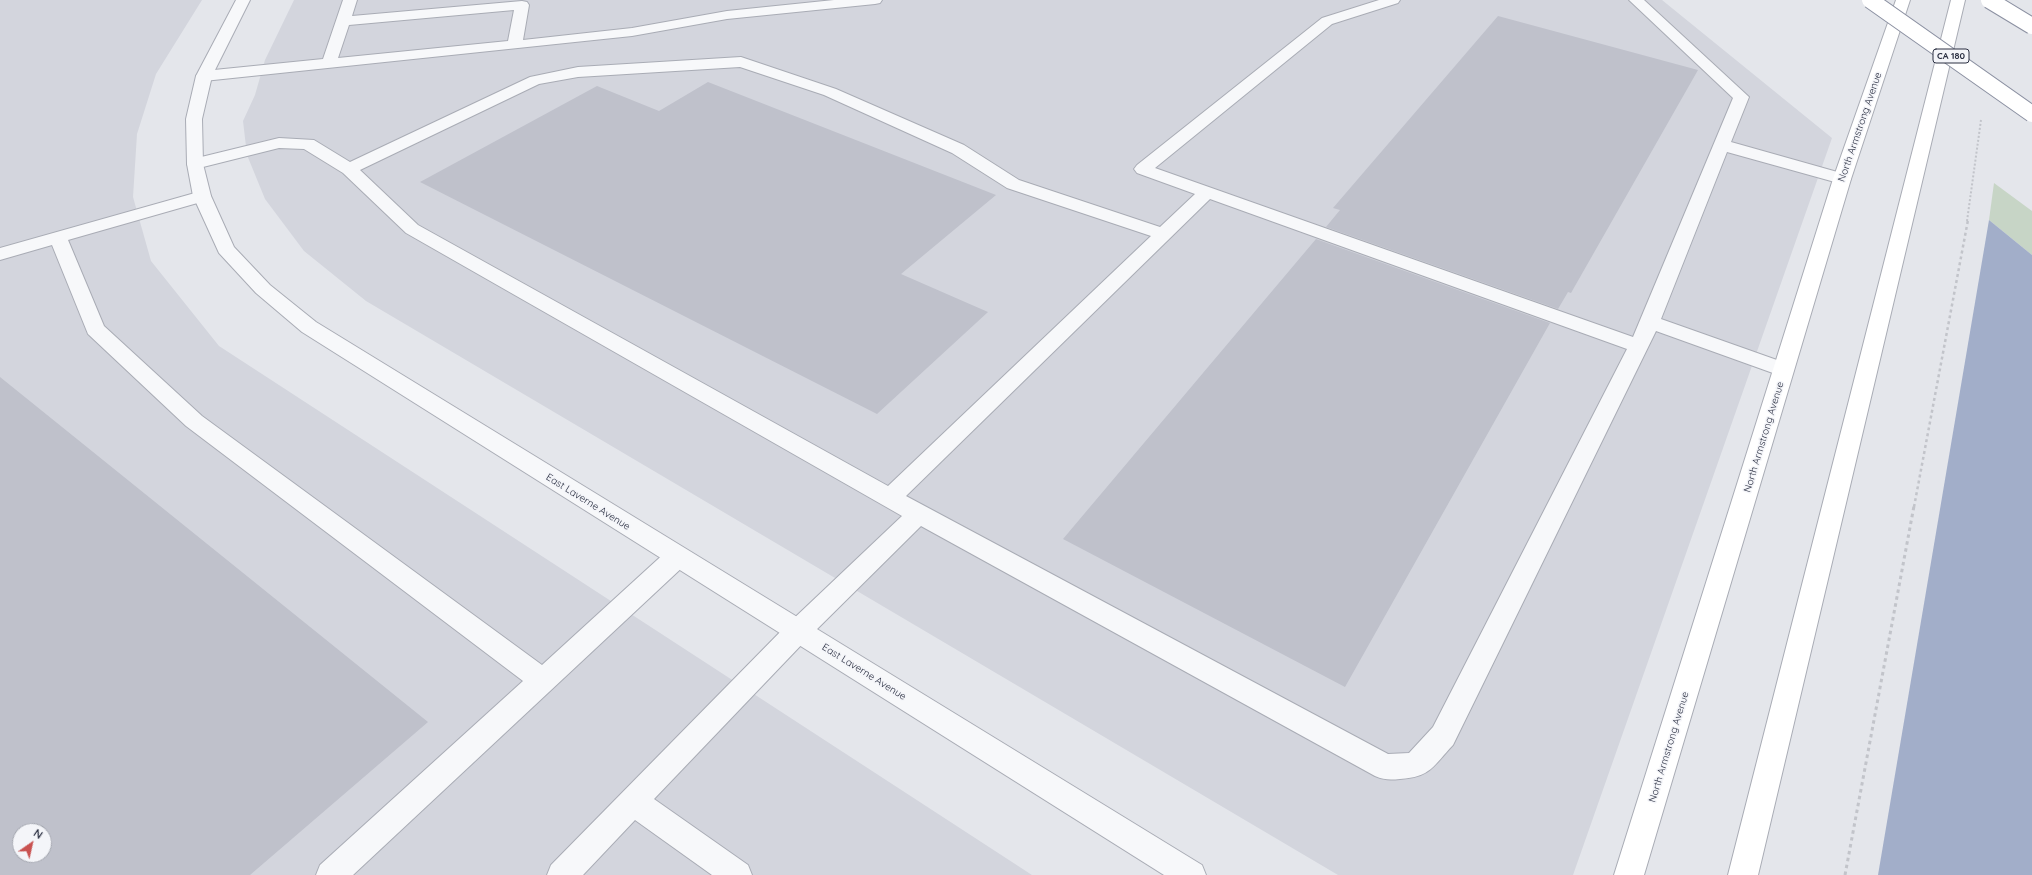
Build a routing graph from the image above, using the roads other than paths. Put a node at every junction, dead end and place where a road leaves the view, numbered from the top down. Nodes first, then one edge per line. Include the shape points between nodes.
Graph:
1 (243, 0) edge
2 (350, 0) edge
3 (875, 0) edge
4 (1393, 0) edge
5 (1636, 0) edge
6 (1870, 0) edge
7 (1902, 0) edge
8 (1958, 0) edge
9 (1989, 0) edge
10 (343, 21) junction
11 (2032, 26) edge
12 (515, 45) junction
13 (329, 63) junction
14 (204, 76) junction
15 (2032, 114) edge
16 (1722, 145) junction
17 (195, 164) junction
18 (350, 169) junction
19 (1842, 179) junction
20 (1208, 192) junction
21 (202, 196) junction
22 (1164, 234) junction
23 (58, 238) junction
24 (0, 254) edge
25 (1650, 322) junction
26 (1639, 346) junction
27 (1784, 370) junction
28 (890, 498) junction
29 (919, 514) junction
30 (677, 557) junction
31 (798, 631) junction
32 (542, 680) junction
33 (634, 802) junction
34 (331, 875) edge
35 (562, 875) edge
36 (737, 875) edge
37 (1191, 875) edge
38 (1629, 875) edge
39 (1743, 875) edge

1 - 14 street, East Laverne Avenue
2 - 10 street
3 - 12 street via 727,15 632,32
4 - 20 street via 1327,21 1143,169
5 - 16 street via 1741,97
6 - 15 main road, CA 180, bridge
7 - 19 main road, North Armstrong Avenue
8 - 39 main road
9 - 11 main road, bridge
10 - 12 street via 522,5
10 - 13 street
12 - 13 street
13 - 14 street
14 - 17 street, East Laverne Avenue via 194,119
16 - 19 street
16 - 25 street
17 - 18 street via 279,143 308,144
17 - 21 street, East Laverne Avenue
18 - 22 street via 535,80 578,72 741,62 830,92 958,148 1013,184
18 - 28 street via 412,229
19 - 27 main road, North Armstrong Avenue
20 - 22 street
20 - 26 street
21 - 23 street
21 - 30 street, East Laverne Avenue via 226,249 263,289 309,327
22 - 28 street
23 - 24 street
23 - 32 street via 95,329 194,421
25 - 26 street
25 - 27 street
26 - 29 street via 1443,736 1416,765 1385,767
27 - 38 main road, North Armstrong Avenue
28 - 29 street
29 - 31 street
30 - 31 street, East Laverne Avenue
30 - 32 street
31 - 33 street
31 - 37 street, East Laverne Avenue
32 - 34 street
33 - 35 street
33 - 36 street

